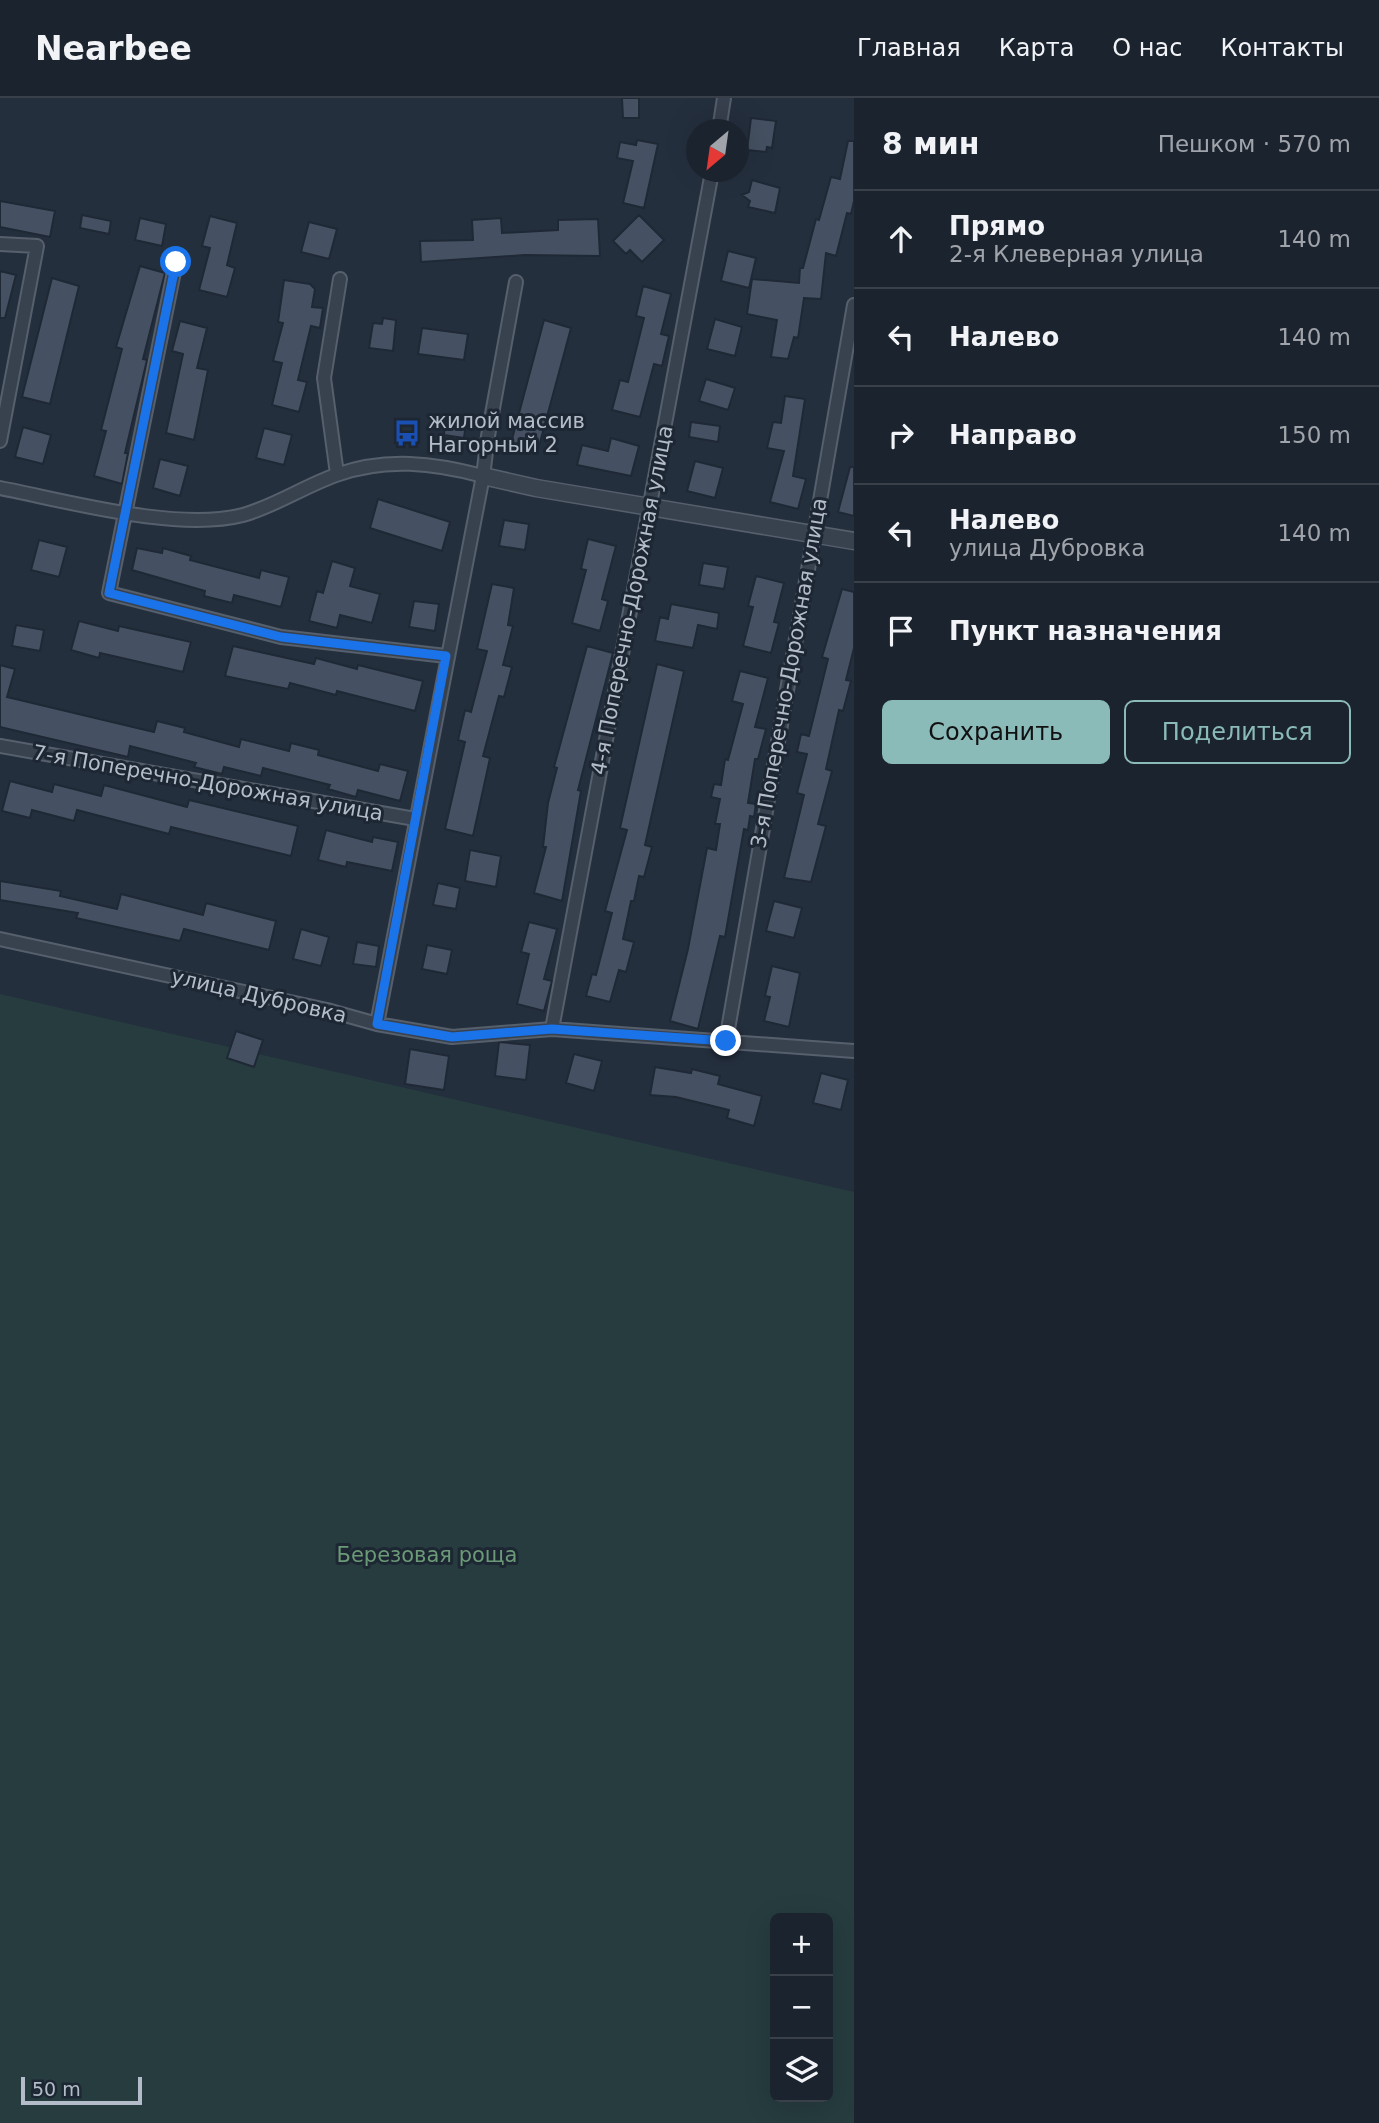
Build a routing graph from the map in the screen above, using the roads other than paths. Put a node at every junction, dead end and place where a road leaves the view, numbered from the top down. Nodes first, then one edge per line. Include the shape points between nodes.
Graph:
1 (724, 98) edge
2 (721, 119) edge
3 (710, 182) edge
4 (0, 244) edge
5 (176, 262) dead end
6 (340, 279) dead end
7 (516, 282) dead end
8 (854, 305) edge
9 (0, 441) edge
10 (337, 474) junction
11 (483, 476) junction
12 (0, 488) edge
13 (649, 508) junction
14 (126, 512) junction
15 (812, 533) junction
16 (854, 541) edge
17 (446, 656) junction
18 (0, 747) edge
19 (415, 819) junction
20 (0, 939) edge
21 (377, 1024) junction
22 (552, 1029) junction
23 (726, 1041) junction
24 (854, 1051) edge

1 - 2 street
3 - 13 street, 4-я Поперечно-Дорожная улица
4 - 9 street via 37,246
5 - 14 street
6 - 10 street via 324,378
7 - 11 street
8 - 15 street, 3-я Поперечно-Дорожная улица
10 - 11 street via 370,466 426,463
10 - 14 street via 243,515 194,519
11 - 13 street
11 - 17 street
12 - 14 street
13 - 15 street
13 - 22 street, 4-я Поперечно-Дорожная улица
14 - 17 street via 109,593 281,637
15 - 16 street
15 - 23 street, 3-я Поперечно-Дорожная улица
17 - 19 street
18 - 19 street, 7-я Поперечно-Дорожная улица
19 - 21 street
20 - 21 street, улица Дубровка
21 - 22 street, улица Дубровка via 452,1037
22 - 23 street, улица Дубровка
23 - 24 street, улица Дубровка

